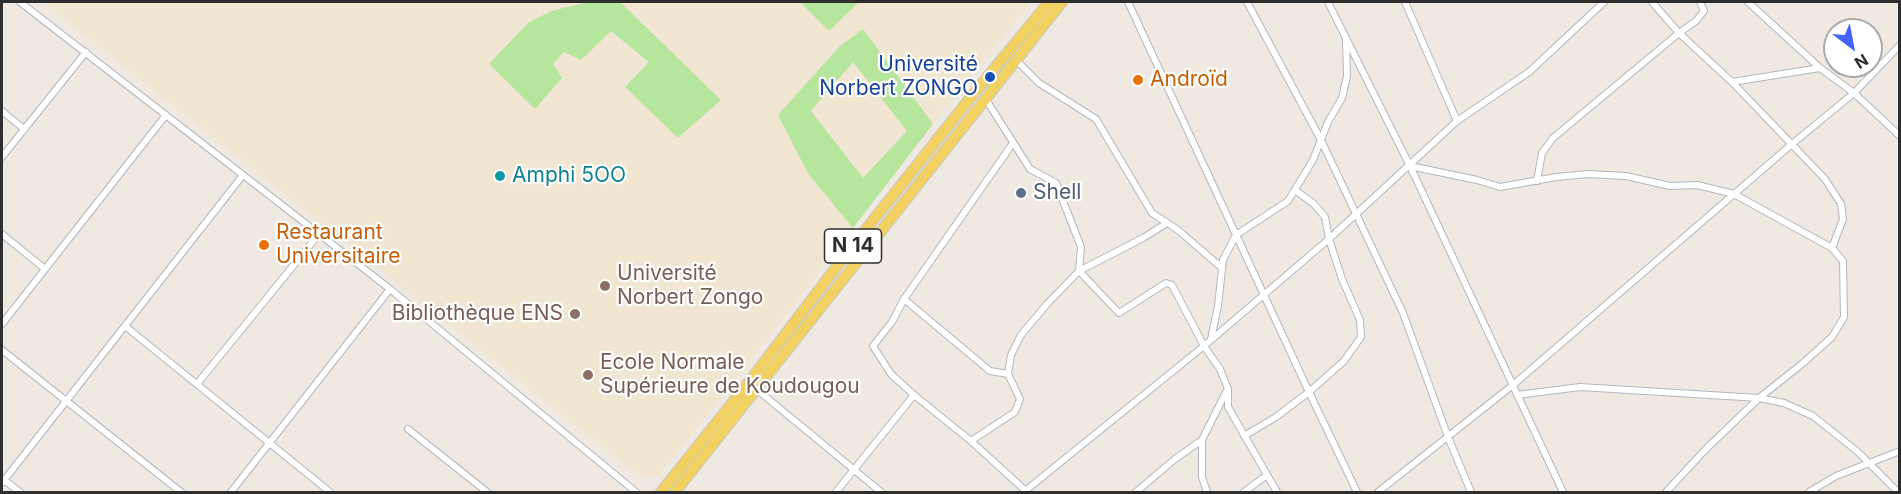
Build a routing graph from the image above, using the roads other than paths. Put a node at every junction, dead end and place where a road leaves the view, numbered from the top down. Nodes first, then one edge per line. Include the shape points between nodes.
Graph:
1 (20, 2) edge
2 (1049, 2) edge
3 (1062, 2) edge
4 (1128, 2) edge
5 (1247, 2) edge
6 (1328, 2) edge
7 (1405, 2) edge
8 (1604, 2) edge
9 (1652, 2) edge
10 (1700, 2) edge
11 (1748, 2) edge
12 (1679, 33) junction
13 (1346, 38) junction
14 (1899, 45) edge
15 (86, 52) junction
16 (1016, 60) junction
17 (1820, 68) junction
18 (1732, 82) junction
19 (1854, 93) junction
20 (984, 98) junction
21 (2, 111) edge
22 (166, 115) junction
23 (1456, 121) junction
24 (24, 129) junction
25 (1899, 136) edge
26 (1321, 140) junction
27 (1013, 142) junction
28 (1792, 144) junction
29 (2, 157) edge
30 (1410, 165) junction
31 (243, 174) junction
32 (1537, 181) junction
33 (1295, 190) junction
34 (1734, 194) junction
35 (1355, 213) junction
36 (1167, 223) junction
37 (2, 234) edge
38 (319, 234) junction
39 (1236, 235) junction
40 (1329, 239) junction
41 (1832, 248) junction
42 (1222, 268) junction
43 (45, 269) junction
44 (1079, 271) junction
45 (390, 289) junction
46 (1263, 294) junction
47 (904, 299) junction
48 (2, 324) edge
49 (124, 326) junction
50 (1210, 340) junction
51 (1203, 346) junction
52 (2, 350) edge
53 (1008, 374) junction
54 (197, 384) junction
55 (1513, 385) junction
56 (755, 388) junction
57 (1228, 389) junction
58 (1309, 392) junction
59 (1517, 394) junction
60 (914, 395) junction
61 (1760, 398) junction
62 (66, 401) junction
63 (408, 429) dead end
64 (1244, 436) junction
65 (1448, 437) junction
66 (1202, 440) junction
67 (971, 441) junction
68 (270, 443) junction
69 (1899, 451) edge
70 (1868, 462) junction
71 (852, 470) junction
72 (1267, 475) junction
73 (3, 481) edge
74 (20, 492) edge
75 (181, 492) edge
76 (231, 492) edge
77 (330, 492) edge
78 (487, 492) edge
79 (636, 492) edge
80 (661, 492) edge
81 (675, 492) edge
82 (836, 492) edge
83 (881, 492) edge
84 (1026, 492) edge
85 (1136, 492) edge
86 (1207, 492) edge
87 (1244, 492) edge
88 (1278, 492) edge
89 (1357, 492) edge
90 (1378, 492) edge
91 (1471, 492) edge
92 (1563, 492) edge
93 (1666, 492) edge
94 (1809, 492) edge
95 (1898, 492) edge

1 - 15 street
2 - 80 main road, N 14
3 - 16 main road, N 14
4 - 39 street
5 - 26 street
6 - 13 street
7 - 23 street
8 - 23 street via 1529,72
9 - 12 street
10 - 12 street via 1704,11
11 - 17 street
12 - 18 street
12 - 32 street via 1553,138 1542,153
13 - 26 street via 1347,76 1342,98
13 - 30 street
14 - 19 street
15 - 22 street
15 - 24 street
16 - 20 main road, N 14
16 - 36 street via 1039,83 1096,119 1152,213
17 - 18 street
17 - 19 street
18 - 28 street
19 - 25 street
19 - 28 street
20 - 27 street
20 - 56 main road, N 14
21 - 24 street
22 - 31 street
22 - 43 street
23 - 30 street
24 - 29 street
26 - 33 street
26 - 35 street
27 - 44 street via 1030,169 1056,183 1081,247
27 - 47 street
28 - 34 street
28 - 41 street via 1825,179 1841,204 1843,219
30 - 32 street via 1500,187
30 - 35 street
30 - 55 street
31 - 38 street
31 - 49 street
32 - 34 street via 1588,174 1626,176
33 - 39 street via 1288,201
33 - 40 street via 1325,217
34 - 41 street
34 - 55 street
35 - 40 street
35 - 65 street via 1403,313
36 - 42 street
36 - 44 street
37 - 43 street
38 - 45 street
38 - 54 street
39 - 42 street
39 - 46 street
40 - 46 street
40 - 58 street via 1360,320 1361,337 1344,361
41 - 61 street via 1844,261 1844,317 1832,337
42 - 50 street
43 - 48 street
44 - 51 street via 1119,313 1166,283 1172,285
44 - 53 street via 1021,335 1011,355
45 - 68 street
45 - 79 street
46 - 50 street
46 - 58 street
47 - 53 street via 990,371
47 - 60 street via 873,346 891,374
49 - 54 street
49 - 62 street
50 - 51 street
51 - 57 street via 1221,369
51 - 84 street
52 - 62 street
53 - 67 street via 1020,399 1015,411
54 - 68 street
55 - 59 street
55 - 65 street
56 - 71 street
56 - 81 main road, N 14
57 - 64 street via 1228,407
57 - 66 street
58 - 64 street
58 - 89 street
59 - 61 street via 1580,387
59 - 92 street
60 - 67 street
60 - 71 street
61 - 70 street via 1813,416
61 - 93 street
62 - 73 street
62 - 75 street
63 - 78 street
64 - 72 street
65 - 90 street
65 - 91 street
66 - 85 street
66 - 86 street via 1202,477
67 - 84 street
68 - 76 street
68 - 77 street
69 - 70 street
70 - 94 street
70 - 95 street
71 - 82 street
71 - 83 street
72 - 87 street
72 - 88 street
73 - 74 street

